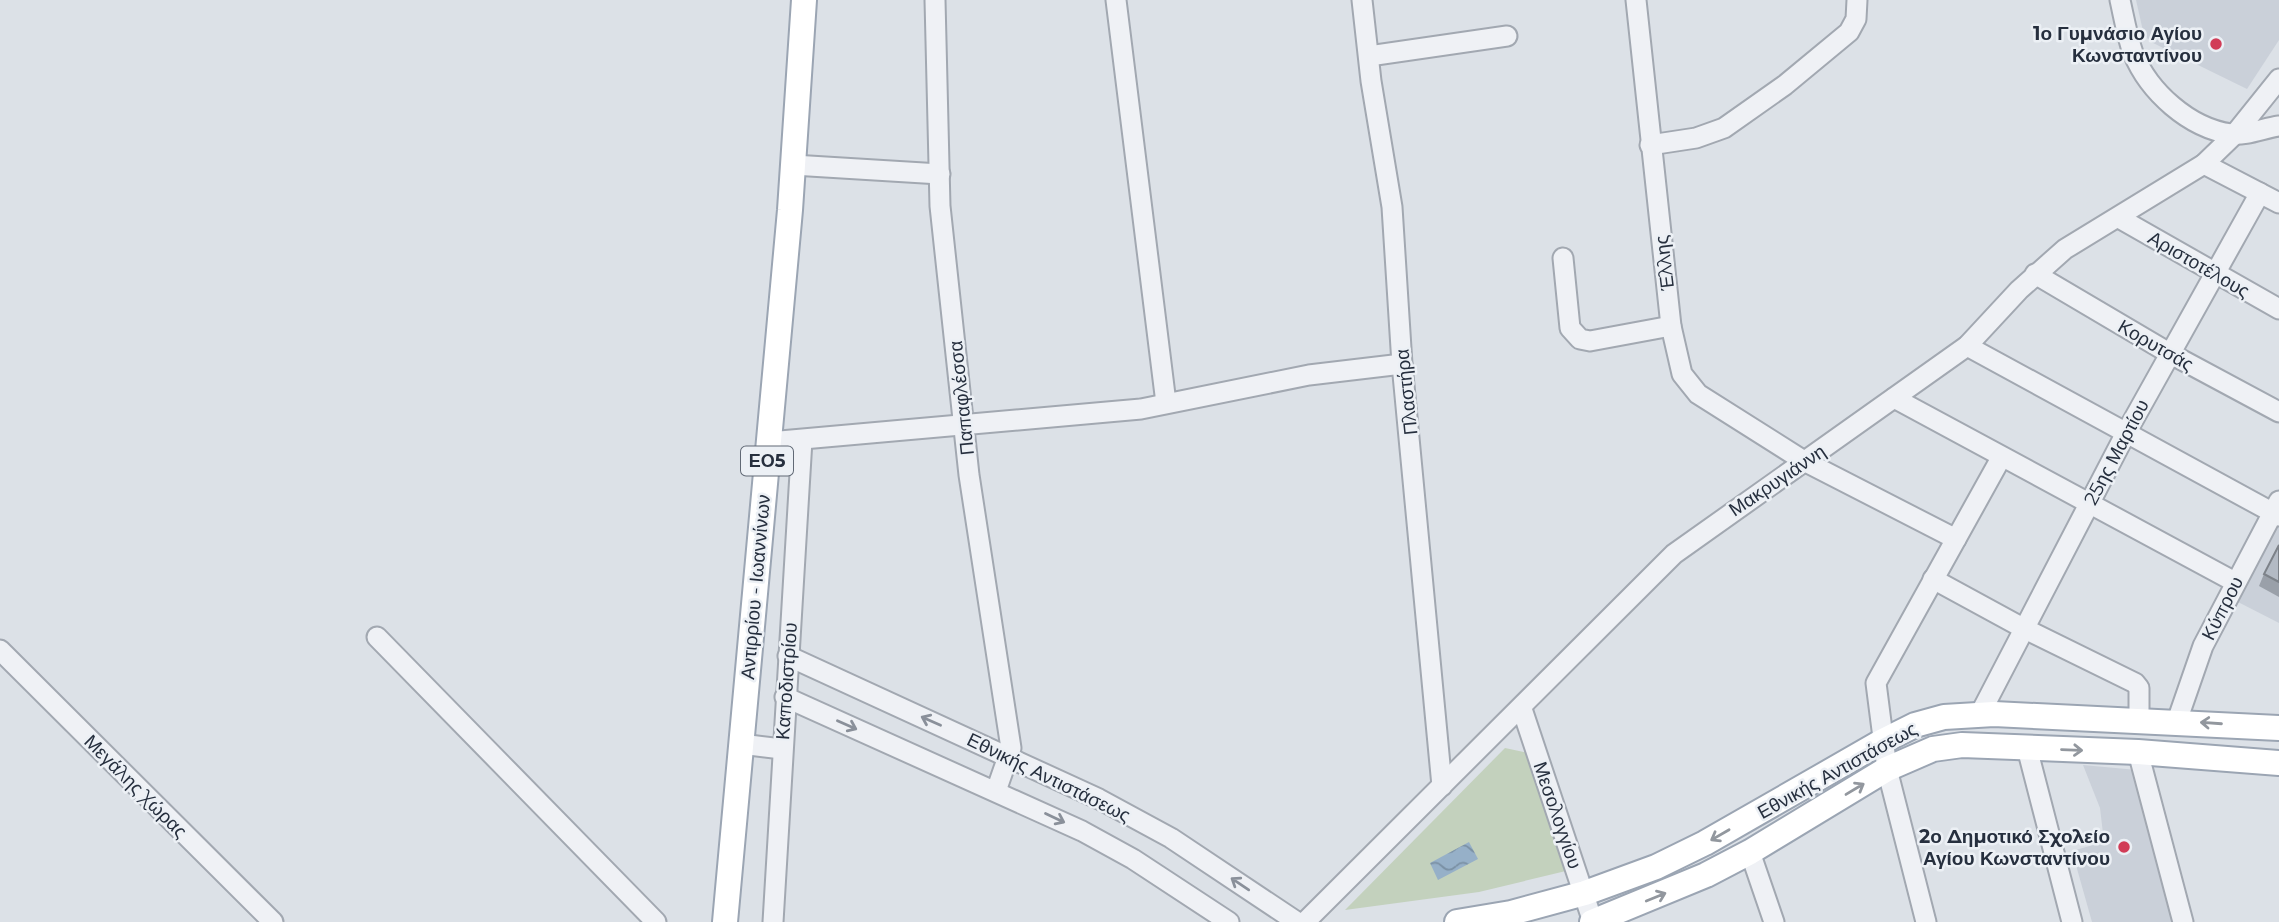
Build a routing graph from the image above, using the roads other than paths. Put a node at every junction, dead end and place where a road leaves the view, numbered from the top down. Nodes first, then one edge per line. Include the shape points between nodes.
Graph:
1 (804, 0) edge
2 (935, 0) edge
3 (1116, 0) edge
4 (1362, 0) edge
5 (1636, 0) edge
6 (1857, 0) edge
7 (2120, 0) edge
8 (1507, 36) dead end
9 (1369, 56) junction
10 (2279, 79) edge
11 (2279, 126) edge
12 (2234, 135) junction
13 (1650, 145) junction
14 (2204, 164) junction
15 (793, 165) junction
16 (940, 174) junction
17 (2260, 193) junction
18 (2279, 203) edge
19 (2119, 218) junction
20 (1563, 258) dead end
21 (2035, 274) junction
22 (2214, 274) junction
23 (2279, 309) edge
24 (1671, 326) junction
25 (1967, 346) junction
26 (2169, 353) junction
27 (1402, 364) junction
28 (1894, 398) junction
29 (1166, 403) junction
30 (2279, 412) edge
31 (964, 426) junction
32 (2126, 433) junction
33 (802, 440) junction
34 (769, 442) junction
35 (2001, 458) junction
36 (1804, 461) junction
37 (2088, 505) junction
38 (2277, 510) edge
39 (1956, 539) junction
40 (1933, 579) junction
41 (2235, 582) junction
42 (2022, 628) junction
43 (377, 637) dead end
44 (0, 650) edge
45 (788, 656) junction
46 (785, 697) junction
47 (1522, 709) junction
48 (1980, 714) junction
49 (2138, 719) junction
50 (2177, 721) junction
51 (2279, 729) edge
52 (1883, 741) junction
53 (741, 744) junction
54 (2027, 748) junction
55 (782, 749) junction
56 (2138, 752) junction
57 (1010, 757) junction
58 (2279, 763) edge
59 (1887, 769) junction
60 (1442, 786) junction
61 (996, 791) junction
62 (1750, 852) junction
63 (1585, 893) junction
64 (273, 922) edge
65 (656, 922) edge
66 (725, 922) edge
67 (773, 922) edge
68 (1229, 922) edge
69 (1297, 922) edge
70 (1305, 922) edge
71 (1457, 922) edge
72 (1593, 922) edge
73 (1774, 922) edge
74 (1926, 922) edge
75 (2072, 922) edge
76 (2183, 922) edge

1 - 15 main road, Αντιρρίου - Ιωαννίνων / ΕΟ5
2 - 16 street, Παπαφλέσσα
3 - 29 street
4 - 9 street, Πλαστήρα
5 - 13 street, Έλλης
6 - 13 street via 1856,19 1849,32 1735,120 1696,138
7 - 12 street via 2133,53 2152,83 2195,122
8 - 9 street
9 - 27 street, Πλαστήρα via 1392,207
10 - 12 street, Μακρυγιάννη
11 - 12 street
12 - 14 street, Μακρυγιάννη
13 - 24 street, Έλλης
14 - 17 street
14 - 19 street, Μακρυγιάννη
15 - 16 street
15 - 34 main road, Αντιρρίου - Ιωαννίνων / ΕΟ5
16 - 31 street, Παπαφλέσσα
17 - 18 street
17 - 22 street, 25ης Μαρτίου
19 - 21 street, Μακρυγιάννη via 2064,249
19 - 22 street, Αριστοτέλους
20 - 24 street via 1570,328 1580,339
21 - 25 street, Μακρυγιάννη
21 - 26 street, Κορυτσάς
22 - 23 street, Αριστοτέλους
22 - 26 street, 25ης Μαρτίου
24 - 36 street, Έλλης via 1690,387
25 - 28 street, Μακρυγιάννη
25 - 32 street
26 - 30 street, Κορυτσάς
26 - 32 street, 25ης Μαρτίου
27 - 29 street via 1309,375
27 - 60 street, Πλαστήρα
28 - 35 street
28 - 36 street, Μακρυγιάννη
29 - 31 street
31 - 33 street
31 - 57 street, Παπαφλέσσα via 1003,680
32 - 37 street, 25ης Μαρτίου
32 - 38 street
33 - 34 street
33 - 45 street, Καποδιστρίου
34 - 53 main road, Αντιρρίου - Ιωαννίνων / ΕΟ5
35 - 37 street
35 - 39 street
36 - 39 street, Έλλης
36 - 47 street, Μακρυγιάννη via 1674,554
37 - 41 street
37 - 42 street, 25ης Μαρτίου
38 - 41 street, Κύπρου
39 - 40 street
40 - 42 street
40 - 52 street via 1877,683
41 - 50 street, Κύπρου via 2198,657
42 - 48 street, 25ης Μαρτίου
42 - 49 street via 2137,684
43 - 65 street
44 - 64 street, Μεγάλης Χώρας
45 - 46 street, Καποδιστρίου
57 -> 45 street, Εθνικής Αντιστάσεως
46 - 55 street, Καποδιστρίου
46 -> 61 street, Εθνικής Αντιστάσεως
47 - 60 street, Μακρυγιάννη
47 - 63 street, Μεσολογγίου
48 - 49 main road, Εθνικής Αντιστάσεως
48 - 52 main road, Εθνικής Αντιστάσεως via 1931,720
49 - 50 main road, Εθνικής Αντιστάσεως
51 -> 50 main road, Εθνικής Αντιστάσεως
52 - 59 street
52 -> 63 main road, Εθνικής Αντιστάσεως via 1705,843
53 - 55 street
53 - 66 main road, Αντιρρίου - Ιωαννίνων / ΕΟ5
54 -> 56 main road, Εθνικής Αντιστάσεως
54 - 59 main road, Εθνικής Αντιστάσεως via 1962,745 1933,749
54 - 75 street
55 - 67 street, Καποδιστρίου
56 - 58 main road, Εθνικής Αντιστάσεως
56 - 76 street
57 - 61 street, Παπαφλέσσα
69 -> 57 street, Εθνικής Αντιστάσεως via 1171,838
62 -> 59 main road, Εθνικής Αντιστάσεως
59 - 74 street
60 - 70 street, Μακρυγιάννη
61 -> 68 street, Εθνικής Αντιστάσεως via 1133,859
72 -> 62 main road, Εθνικής Αντιστάσεως via 1665,894
62 - 73 street
63 - 71 main road, Εθνικής Αντιστάσεως
63 - 72 street, Μεσολογγίου

